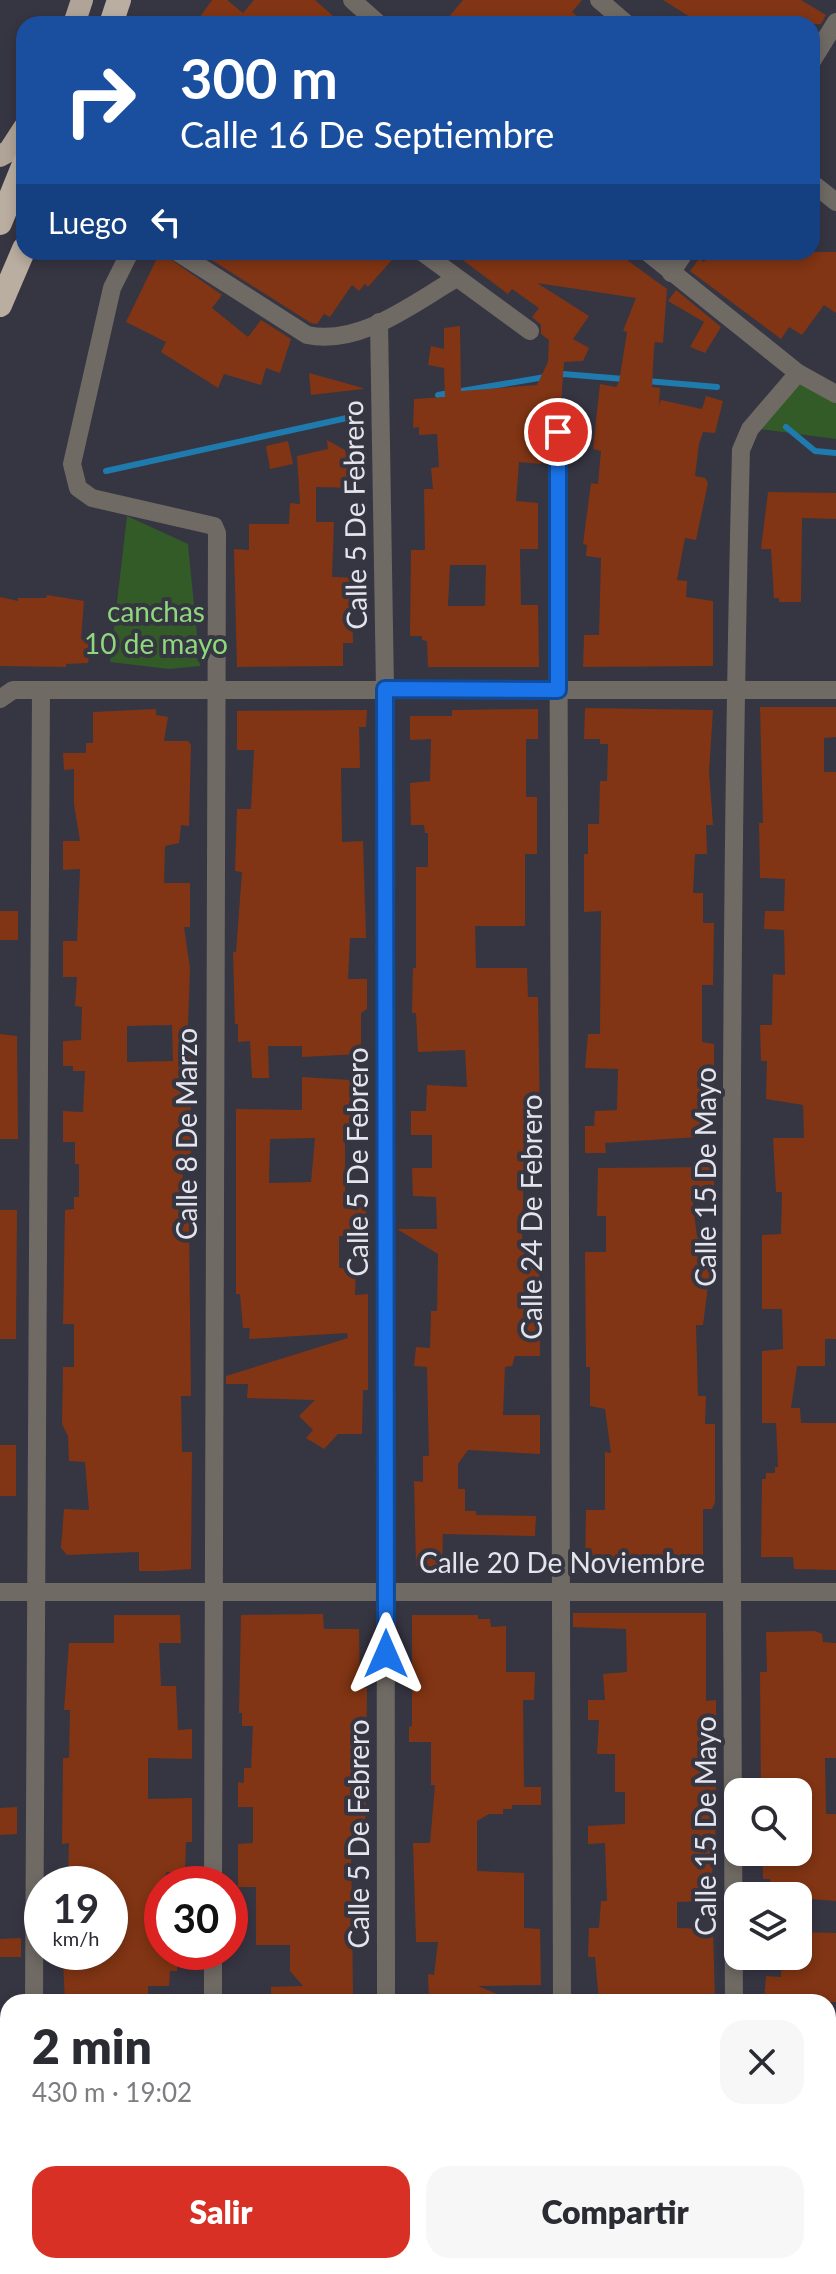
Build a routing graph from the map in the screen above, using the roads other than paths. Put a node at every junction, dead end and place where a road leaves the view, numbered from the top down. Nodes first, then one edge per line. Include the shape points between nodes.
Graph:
1 (352, 0) edge
2 (599, 0) edge
3 (369, 16) edge
4 (618, 16) edge
5 (836, 22) edge
6 (820, 48) edge
7 (16, 140) edge
8 (0, 156) edge
9 (16, 184) edge
10 (820, 189) edge
11 (836, 202) edge
12 (0, 223) edge
13 (19, 260) edge
14 (126, 260) edge
15 (190, 260) edge
16 (432, 260) edge
17 (656, 260) edge
18 (680, 260) edge
19 (671, 273) junction
20 (455, 279) junction
21 (0, 305) edge
22 (379, 322) junction
23 (530, 331) dead end
24 (798, 373) junction
25 (836, 394) edge
26 (558, 432) dead end
27 (215, 689) junction
28 (385, 689) junction
29 (735, 689) junction
30 (41, 690) junction
31 (558, 690) junction
32 (836, 690) edge
33 (2, 696) edge
34 (386, 1590) junction
35 (731, 1590) junction
36 (0, 1592) edge
37 (561, 1592) junction
38 (836, 1592) edge
39 (39, 1593) junction
40 (213, 1593) junction
41 (213, 1866) edge
42 (213, 1970) edge
43 (34, 1994) edge
44 (213, 1994) edge
45 (386, 1994) edge
46 (562, 1994) edge
47 (734, 1994) edge

1 - 3 street
2 - 4 street
5 - 6 street
7 - 8 highway
9 - 12 highway
10 - 11 street
13 - 21 highway
14 - 27 street, Calle 8 De Marzo via 112,288 72,464 78,488 92,498 214,526
15 - 22 street via 307,335 342,337
16 - 20 street
17 - 19 street
18 - 19 street
19 - 24 street
20 - 22 street
20 - 23 street
22 - 28 street, Calle 5 De Febrero
24 - 25 street
24 - 29 street, Calle 15 De Mayo via 750,429 741,450
26 - 31 street, Calle 24 De Febrero
27 - 28 street
27 - 30 street
27 - 40 street, Calle 8 De Marzo
28 - 31 street
28 - 34 street, Calle 5 De Febrero
29 - 31 street
29 - 32 street
29 - 35 street, Calle 15 De Mayo
30 - 33 street
30 - 39 street
31 - 37 street, Calle 24 De Febrero
34 - 37 street, Calle 20 De Noviembre
34 - 40 street, Calle 20 De Noviembre
34 - 45 street, Calle 5 De Febrero
35 - 37 street, Calle 20 De Noviembre
35 - 38 street, Calle 20 De Noviembre
35 - 47 street, Calle 15 De Mayo
36 - 39 street, Calle 20 De Noviembre
37 - 46 street, Calle 24 De Febrero
39 - 40 street, Calle 20 De Noviembre
39 - 43 street
40 - 41 street, Calle 8 De Marzo
42 - 44 street

